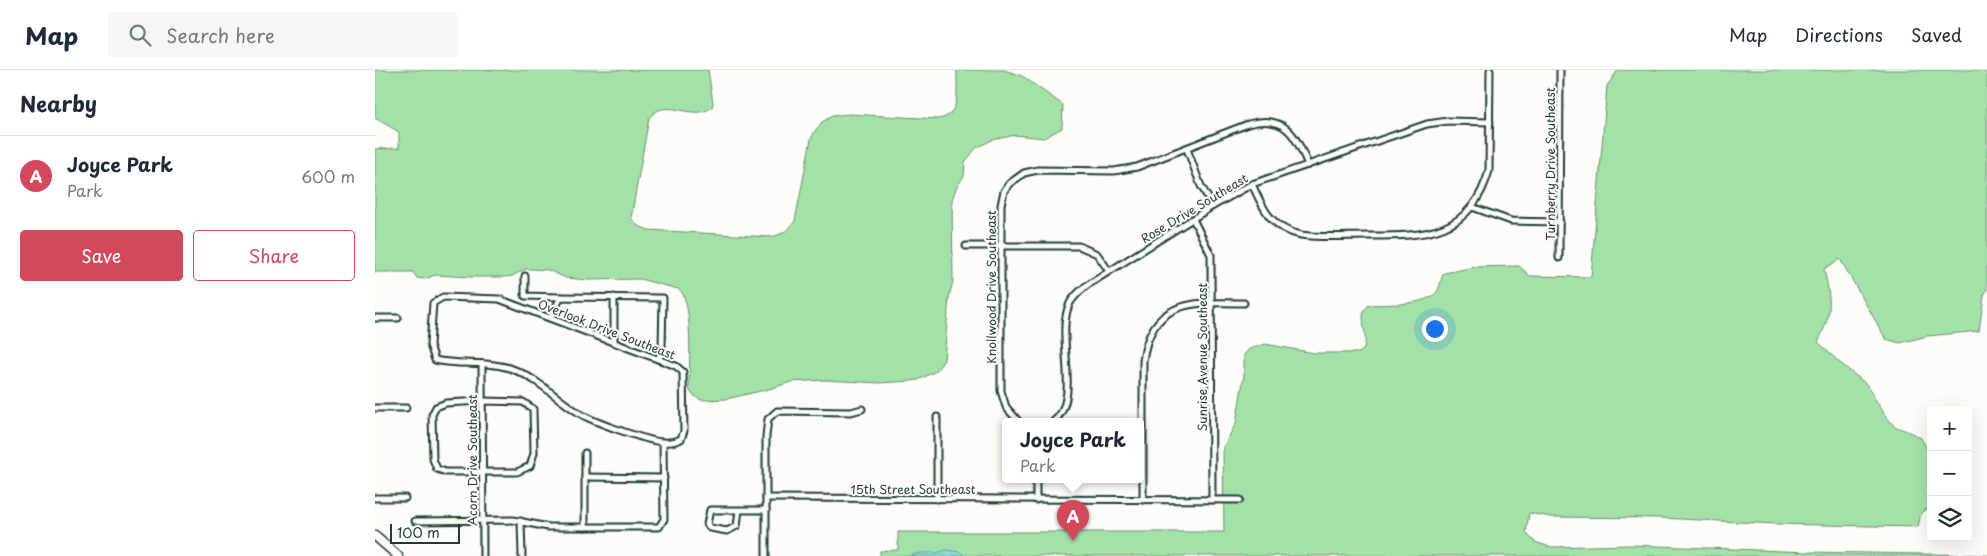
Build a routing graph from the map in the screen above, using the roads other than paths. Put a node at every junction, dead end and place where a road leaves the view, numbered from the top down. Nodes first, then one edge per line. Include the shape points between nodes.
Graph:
1 (1490, 70) edge
2 (1560, 70) edge
3 (1490, 122) junction
4 (1187, 149) junction
5 (1308, 165) junction
6 (1252, 184) junction
7 (1213, 206) junction
8 (1472, 207) junction
9 (1193, 219) junction
10 (1560, 222) junction
11 (965, 246) dead end
12 (1000, 246) junction
13 (1559, 258) dead end
14 (1109, 271) junction
15 (525, 276) dead end
16 (561, 296) junction
17 (613, 297) junction
18 (1212, 303) junction
19 (1244, 303) dead end
20 (375, 318) edge
21 (398, 318) dead end
22 (549, 318) junction
23 (614, 342) junction
24 (659, 359) junction
25 (482, 364) junction
26 (482, 401) junction
27 (375, 408) edge
28 (406, 408) dead end
29 (862, 409) dead end
30 (937, 416) dead end
31 (1016, 418) edge
32 (1057, 418) edge
33 (1143, 418) edge
34 (663, 442) junction
35 (585, 453) dead end
36 (482, 470) junction
37 (585, 477) junction
38 (664, 478) junction
39 (1036, 483) edge
40 (1143, 483) edge
41 (375, 498) edge
42 (405, 498) dead end
43 (766, 498) junction
44 (937, 499) junction
45 (1036, 500) junction
46 (1143, 500) junction
47 (1212, 500) junction
48 (1240, 500) dead end
49 (739, 510) junction
50 (766, 510) junction
51 (483, 520) junction
52 (415, 521) dead end
53 (521, 521) junction
54 (585, 527) junction
55 (375, 536) edge
56 (398, 556) edge
57 (483, 556) edge
58 (522, 556) edge
59 (766, 556) edge

1 - 3 street
2 - 10 street, Turnberry Drive Southeast
3 - 5 street, Rose Drive Southeast via 1427,124
3 - 8 street via 1489,170
4 - 5 street, Knollwood Drive Southeast via 1248,124 1270,122 1294,134
4 - 7 street via 1201,186
4 - 12 street, Knollwood Drive Southeast via 1125,170 1038,170 1018,176 1009,184 1002,198
5 - 6 street, Rose Drive Southeast
6 - 7 street, Rose Drive Southeast
6 - 8 street via 1263,209 1276,225 1293,234 1311,236 1427,234 1449,225
7 - 9 street, Rose Drive Southeast
8 - 10 street via 1511,221
9 - 14 street, Rose Drive Southeast
9 - 18 street, Sunrise Avenue Southeast via 1211,255
10 - 13 street, Turnberry Drive Southeast
11 - 12 street
12 - 14 street via 1079,246 1093,251
12 - 31 street, Knollwood Drive Southeast via 1001,391 1006,407
14 - 32 street, Rose Drive Southeast via 1079,292 1068,308 1066,400
15 - 16 street via 525,296
16 - 17 street
16 - 22 street
17 - 23 street
17 - 24 street via 663,298
18 - 19 street
18 - 33 street via 1175,308 1153,327 1145,343 1143,361
18 - 47 street, Sunrise Avenue Southeast
20 - 21 street
22 - 23 street, Overlook Drive Southeast
22 - 25 street, Overlook Drive Southeast via 499,299 443,297 433,303 430,345 435,360
23 - 24 street, Overlook Drive Southeast
24 - 34 street, Overlook Drive Southeast via 683,372 684,431 681,439
25 - 26 street, Acorn Drive Southeast
25 - 34 street, Overlook Drive Southeast via 514,370 539,383 581,414
26 - 36 street, Acorn Drive Southeast
26 - 36 street via 445,402 431,415 433,459 437,469 446,472
26 - 36 street via 523,402 533,409 534,452 530,466 517,472
27 - 28 street
29 - 43 street via 851,412 777,411 771,414 766,428
30 - 44 street
34 - 38 street
35 - 37 street
36 - 51 street, Acorn Drive Southeast
37 - 38 street
37 - 54 street
38 - 54 street via 664,519 659,527
39 - 45 street
40 - 46 street
41 - 42 street
43 - 44 street, 15th Street Southeast
43 - 50 street
44 - 45 street, 15th Street Southeast
45 - 46 street, 15th Street Southeast
46 - 47 street, 15th Street Southeast
47 - 48 street, 15th Street Southeast
49 - 49 street via 737,526 727,531 710,528 707,524 710,510
49 - 50 street
50 - 59 street
51 - 52 street
51 - 53 street
51 - 57 street, Acorn Drive Southeast
53 - 54 street via 548,527
53 - 58 street
55 - 56 main road

